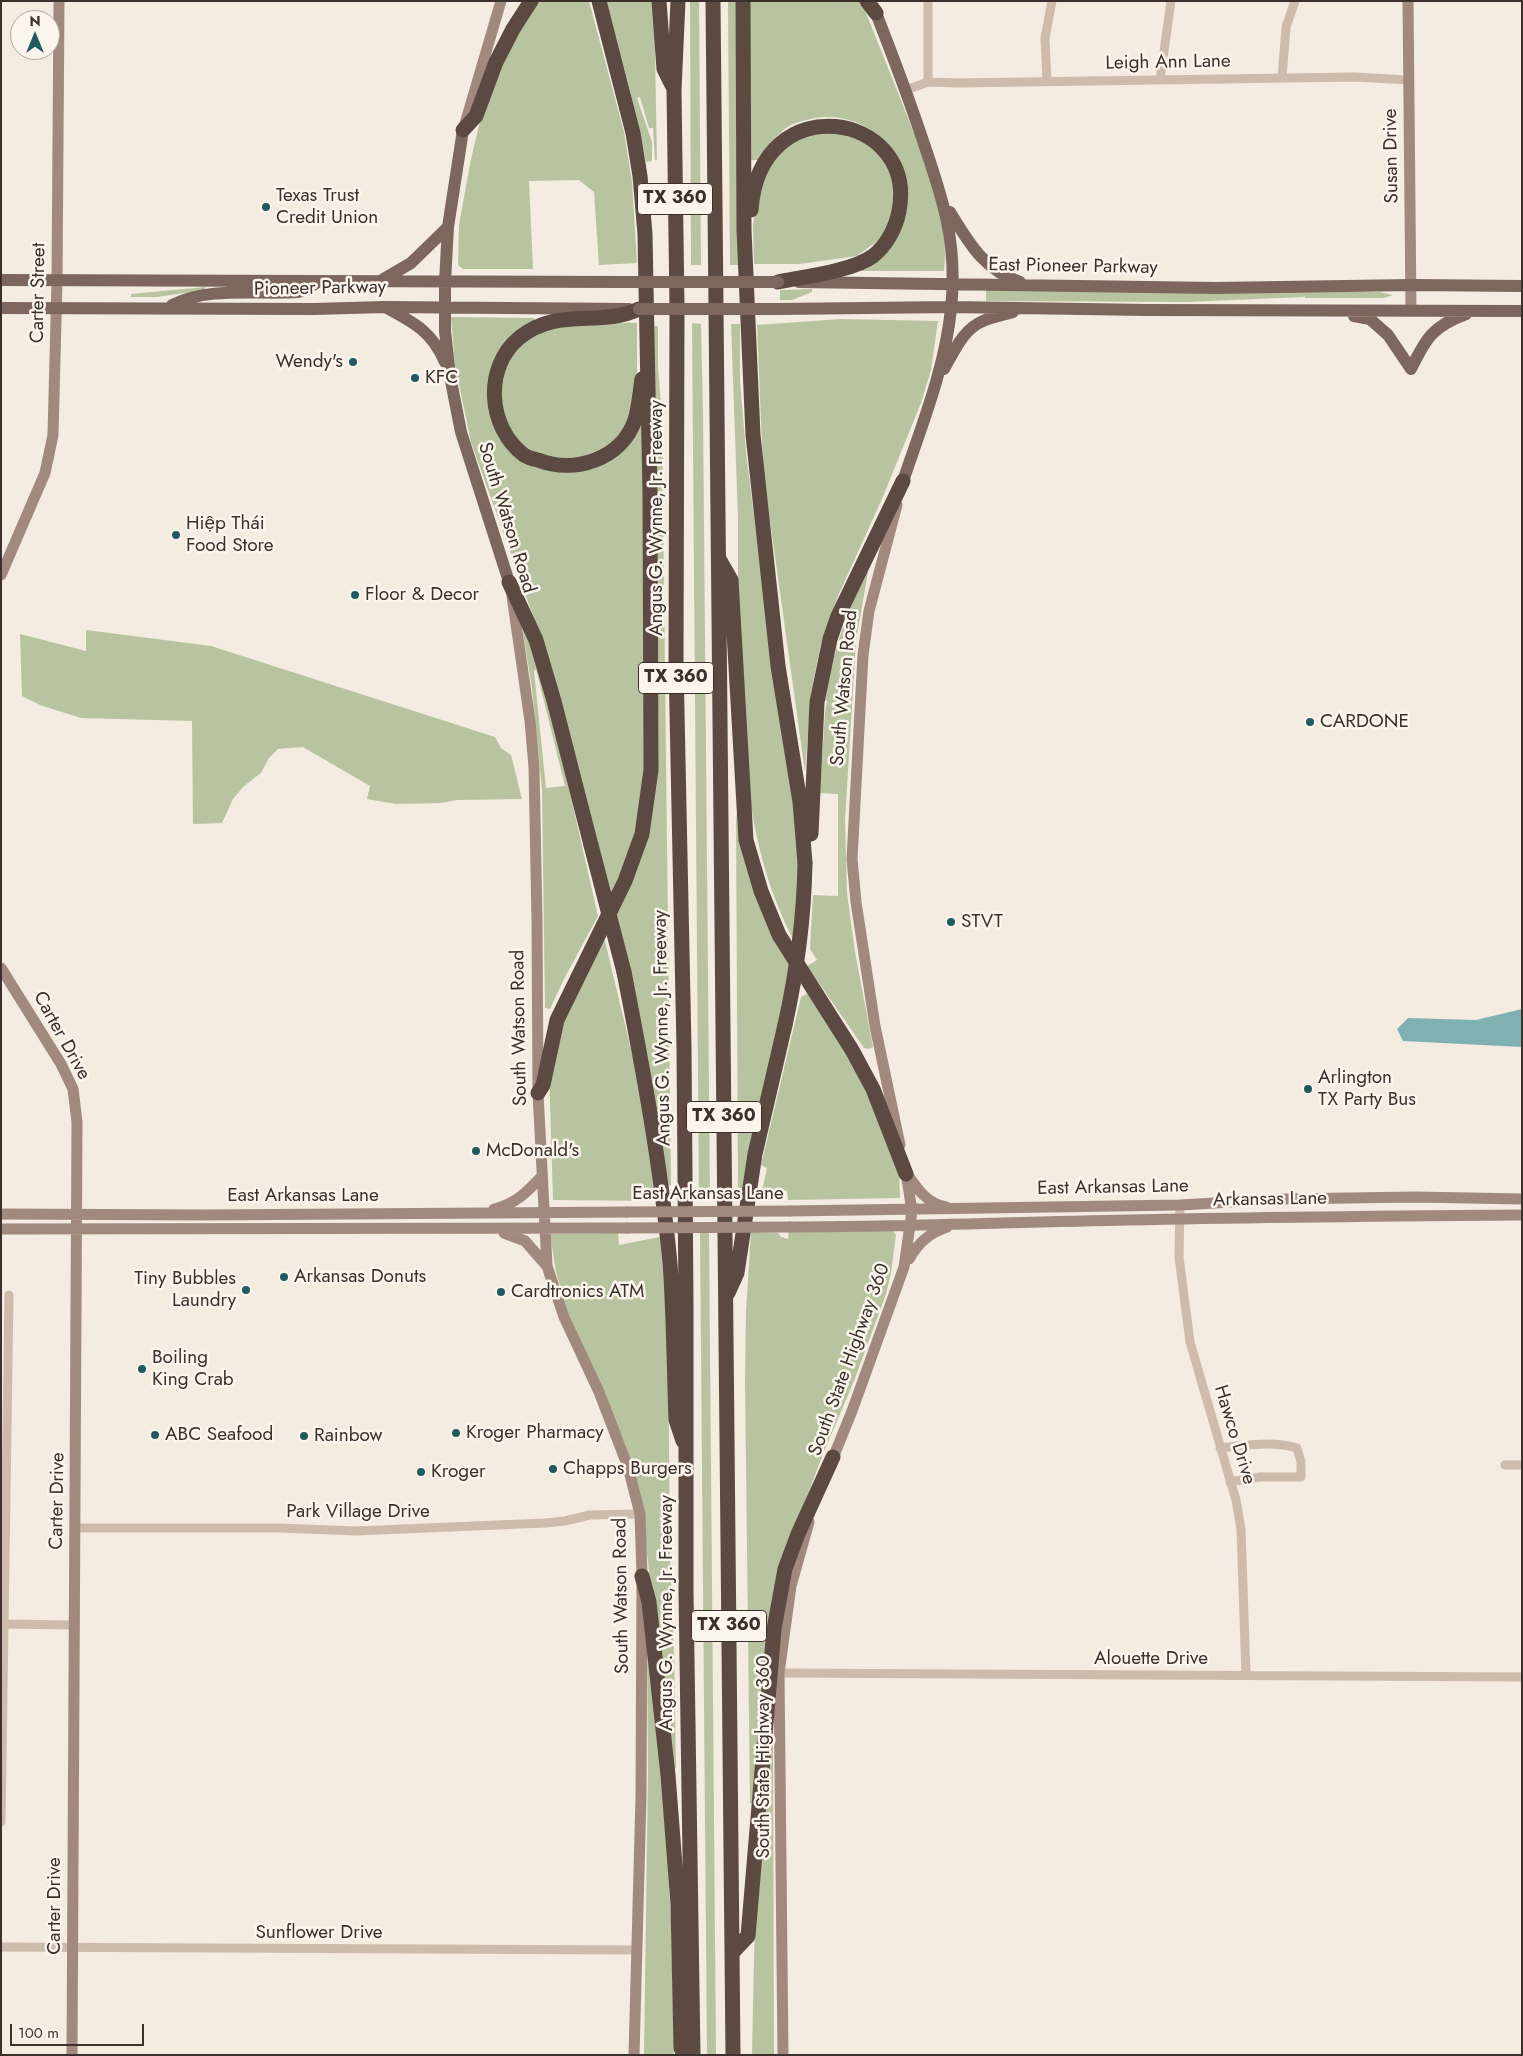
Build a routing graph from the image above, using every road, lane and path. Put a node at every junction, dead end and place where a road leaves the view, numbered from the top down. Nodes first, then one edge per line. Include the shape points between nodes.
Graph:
1 (58, 1) edge
2 (501, 1) edge
3 (531, 1) edge
4 (599, 1) edge
5 (659, 1) edge
6 (678, 1) edge
7 (713, 1) edge
8 (743, 1) edge
9 (928, 1) edge
10 (1052, 1) edge
11 (1171, 1) edge
12 (1295, 1) edge
13 (1408, 1) edge
14 (872, 5) edge
15 (1282, 78) junction
16 (1160, 80) junction
17 (1409, 80) junction
18 (928, 82) junction
19 (1047, 82) junction
20 (674, 90) junction
21 (906, 90) junction
22 (463, 130) junction
23 (945, 206) junction
24 (448, 227) junction
25 (744, 230) junction
26 (1, 280) edge
27 (57, 280) junction
28 (378, 281) junction
29 (318, 282) junction
30 (445, 282) junction
31 (624, 282) joint
32 (778, 282) junction
33 (952, 284) junction
34 (1411, 285) junction
35 (1030, 286) junction
36 (1522, 286) edge
37 (384, 306) junction
38 (445, 307) junction
39 (951, 307) junction
40 (1, 308) edge
41 (56, 308) junction
42 (168, 308) junction
43 (1022, 309) junction
44 (639, 310) junction
45 (1322, 310) junction
46 (1411, 311) junction
47 (1474, 311) junction
48 (1522, 311) edge
49 (648, 356) junction
50 (450, 376) junction
51 (938, 380) junction
52 (903, 481) junction
53 (719, 558) junction
54 (1, 575) edge
55 (509, 582) junction
56 (805, 863) junction
57 (1, 968) edge
58 (538, 1093) junction
59 (906, 1174) junction
60 (541, 1177) junction
61 (1522, 1199) edge
62 (1180, 1205) junction
63 (965, 1209) junction
64 (912, 1211) junction
65 (480, 1212) junction
66 (543, 1212) junction
67 (1, 1214) edge
68 (77, 1214) junction
69 (1522, 1215) edge
70 (1180, 1218) junction
71 (959, 1223) junction
72 (911, 1227) junction
73 (488, 1228) junction
74 (544, 1228) junction
75 (1, 1229) edge
76 (77, 1229) junction
77 (547, 1266) junction
78 (904, 1267) junction
79 (9, 1295) dead end
80 (726, 1299) junction
81 (5, 1365) edge
82 (1220, 1448) junction
83 (687, 1449) junction
84 (833, 1457) junction
85 (1505, 1465) dead end
86 (1522, 1465) edge
87 (1230, 1482) junction
88 (640, 1514) junction
89 (74, 1528) junction
90 (642, 1576) junction
91 (2, 1624) edge
92 (75, 1625) junction
93 (779, 1673) junction
94 (1246, 1675) junction
95 (1522, 1677) edge
96 (1, 1822) edge
97 (1, 1947) edge
98 (73, 1948) junction
99 (636, 1950) junction
100 (732, 1954) junction
101 (72, 2055) edge
102 (634, 2055) edge
103 (684, 2055) edge
104 (693, 2055) edge
105 (732, 2055) edge
106 (783, 2055) edge

1 - 27 main road, Carter Street
2 - 22 main road, South Watson Road
3 - 22 highway via 496,62 476,116
4 - 49 highway via 633,133 640,176
5 - 20 highway via 664,68
6 - 20 highway, Angus G. Wynne, Jr. Freeway / TX 360
7 - 53 highway, TX 360
8 - 25 highway
9 - 18 street
10 - 19 street via 1045,38
11 - 16 street
12 - 15 street via 1286,27
13 - 17 main road, Susan Drive
14 - 21 main road, South Watson Road
15 - 16 street, Leigh Ann Lane
15 - 17 street, Leigh Ann Lane
16 - 19 street, Leigh Ann Lane
17 - 34 main road, Susan Drive
18 - 19 street, Leigh Ann Lane
18 - 21 street
20 - 83 highway, Angus G. Wynne, Jr. Freeway / TX 360 via 676,664 684,1038
21 - 23 main road, South Watson Road
22 - 24 main road, South Watson Road
23 - 33 main road, South Watson Road via 952,253
23 - 35 main road via 988,265 1000,274
24 - 28 main road via 411,263
24 - 30 main road, South Watson Road
25 - 32 highway via 750,220 751,203 766,158 781,142 797,132 818,126 839,126 873,141 892,160 901,194 898,216 894,230 873,256 855,265
25 - 56 highway via 753,435 778,666 800,802
26 - 27 main road, Pioneer Parkway
27 - 29 main road, Pioneer Parkway
27 - 41 main road, Carter Street
28 - 29 main road, Pioneer Parkway
28 - 30 main road, Pioneer Parkway
29 - 42 main road via 298,292 226,293 181,301
30 - 31 main road, Pioneer Parkway
30 - 38 main road, South Watson Road
31 - 32 main road, East Pioneer Parkway, bridge
32 - 33 main road, East Pioneer Parkway
33 - 35 main road, East Pioneer Parkway
33 - 39 main road, South Watson Road
34 - 35 main road, East Pioneer Parkway via 1257,288
34 - 36 main road, East Pioneer Parkway
34 - 46 main road, Susan Drive
37 - 38 main road, Pioneer Parkway
37 - 42 main road, Pioneer Parkway via 314,310
37 - 50 main road via 430,336
38 - 44 main road, Pioneer Parkway
38 - 50 main road, South Watson Road
39 - 43 main road
39 - 44 main road, bridge
39 - 51 main road, South Watson Road
40 - 41 main road, Pioneer Parkway
41 - 42 main road, Pioneer Parkway
41 - 54 main road, Carter Street via 53,435 45,473
43 - 45 main road
43 - 51 main road via 983,321 972,328
44 - 49 highway via 625,316 550,322 519,339 510,348 497,373 494,387 502,430 524,455 549,464 570,467 601,458 629,433
45 - 46 main road
45 - 47 main road via 1370,319 1388,335 1411,369 1434,330
46 - 47 main road
47 - 48 main road
49 - 58 highway via 652,739 642,834 625,881 558,1020 543,1085
50 - 55 main road, South Watson Road via 461,432
51 - 52 main road, South Watson Road
52 - 56 highway via 830,639 817,702 811,834
52 - 59 main road, South Watson Road via 869,612 863,655 852,859 875,1026
53 - 59 highway via 731,580 746,840 761,891 779,935 873,1088
53 - 80 highway, TX 360
55 - 58 main road, South Watson Road via 534,766
55 - 83 highway, bridge via 536,640 554,701 624,972 644,1072 662,1191 670,1266 676,1420
56 - 80 highway, bridge via 802,932 795,980 755,1154 737,1273
57 - 68 main road, Carter Drive via 57,1057 73,1089 77,1122
58 - 60 main road, South Watson Road
59 - 63 main road via 934,1203
59 - 64 main road, South Watson Road
60 - 65 main road via 513,1203
60 - 66 main road, South Watson Road
61 - 62 main road, East Arkansas Lane via 1283,1199
62 - 63 main road, East Arkansas Lane
62 - 70 street, Hawco Drive
63 - 64 main road, East Arkansas Lane
64 - 66 main road, East Arkansas Lane, bridge
64 - 72 main road, South State Highway 360
65 - 66 main road, East Arkansas Lane
65 - 68 main road, East Arkansas Lane
66 - 74 main road, South Watson Road
67 - 68 main road, East Arkansas Lane
68 - 76 main road, Carter Drive
69 - 70 main road, Arkansas Lane
70 - 71 main road, Arkansas Lane
70 - 82 street, Hawco Drive via 1179,1256 1190,1342
71 - 72 main road, East Arkansas Lane
71 - 78 main road via 940,1229 924,1240
72 - 74 main road, East Arkansas Lane, bridge
72 - 78 main road, South State Highway 360
73 - 74 main road, East Arkansas Lane
73 - 76 main road, East Arkansas Lane
73 - 77 main road via 525,1241
74 - 77 main road, South Watson Road
75 - 76 main road, East Arkansas Lane
76 - 89 main road, Carter Drive
77 - 88 main road, South Watson Road via 564,1317 599,1392 628,1467
78 - 84 main road, South State Highway 360
79 - 81 street
80 - 100 highway, TX 360
81 - 91 street
82 - 87 street, Hawco Drive
82 - 87 street via 1284,1445 1297,1448 1301,1477 1260,1477
83 - 104 highway, Angus G. Wynne, Jr. Freeway / TX 360 via 686,1602
84 - 93 main road, South State Highway 360 via 814,1505 791,1586
84 - 100 highway via 785,1569 774,1629 748,1936
85 - 86 street
87 - 94 street, Hawco Drive via 1241,1529
88 - 89 street, Park Village Drive via 590,1515 545,1524 409,1530
88 - 90 main road, South Watson Road
89 - 92 main road, Carter Drive
90 - 99 main road, South Watson Road via 641,1797
90 - 103 highway via 649,1602 671,1815 678,1904 681,2048
91 - 92 street
91 - 96 street
92 - 98 main road, Carter Drive
93 - 94 street, Alouette Drive
93 - 106 main road, South State Highway 360
94 - 95 street, Alouette Drive
97 - 98 street, Sunflower Drive
98 - 99 street, Sunflower Drive
98 - 101 main road, Carter Drive
99 - 102 main road, South Watson Road
100 - 105 highway, TX 360

